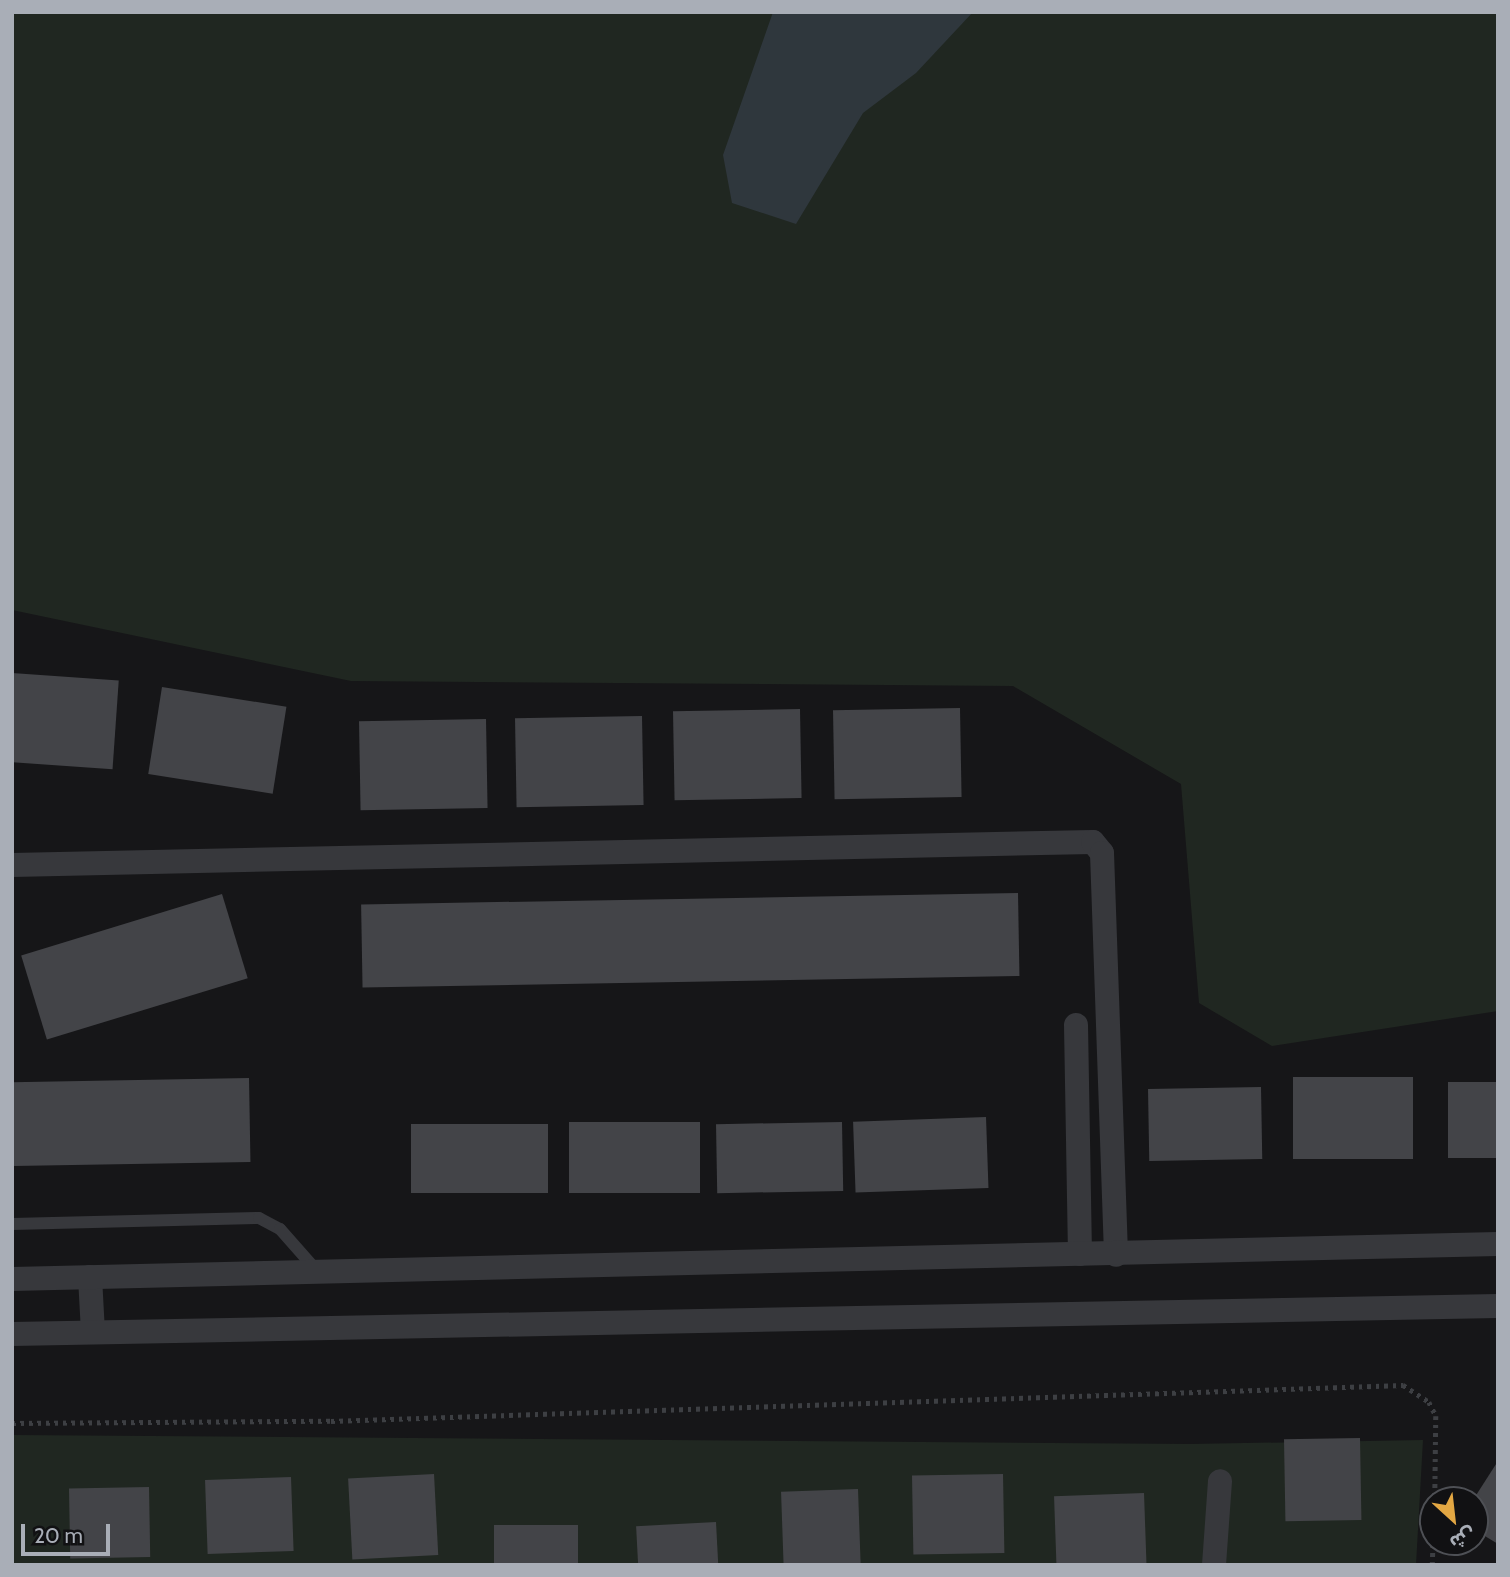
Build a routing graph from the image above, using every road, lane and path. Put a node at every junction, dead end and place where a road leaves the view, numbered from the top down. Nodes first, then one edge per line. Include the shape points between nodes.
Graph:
1 (12, 865) edge
2 (1076, 1025) dead end
3 (12, 1224) edge
4 (1498, 1244) edge
5 (1080, 1254) junction
6 (1116, 1255) junction
7 (318, 1272) junction
8 (90, 1277) junction
9 (12, 1279) edge
10 (1498, 1306) edge
11 (93, 1332) junction
12 (12, 1334) edge
13 (12, 1423) edge
14 (1220, 1480) dead end
15 (1435, 1486) edge
16 (1214, 1565) edge

1 - 6 street via 1086,840 1102,853
2 - 5 street
3 - 7 lane via 259,1218 280,1229
4 - 6 street
5 - 6 street
5 - 7 street
7 - 8 street
8 - 9 street
8 - 11 street
10 - 11 street
11 - 12 street
13 - 15 path via 331,1421 1403,1385 1429,1402 1436,1416
14 - 16 street

